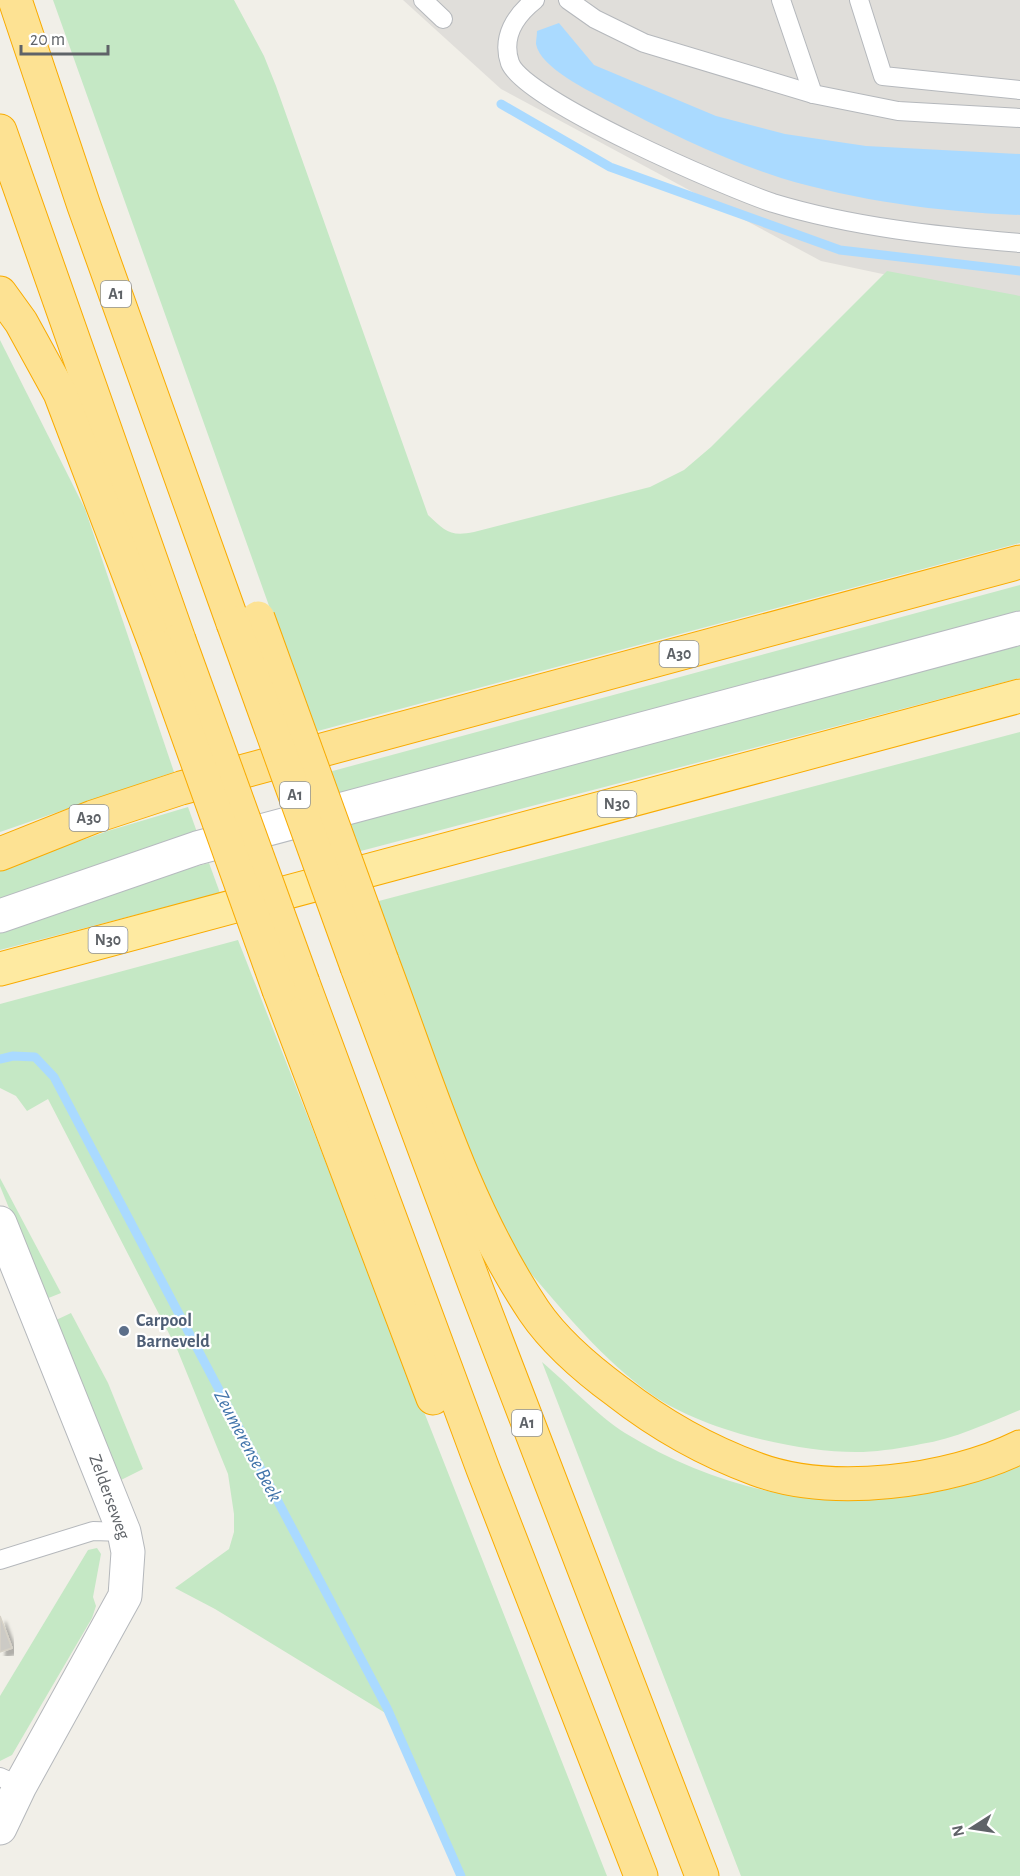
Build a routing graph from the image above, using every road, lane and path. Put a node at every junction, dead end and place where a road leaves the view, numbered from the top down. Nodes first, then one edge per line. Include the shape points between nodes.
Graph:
1 (15, 0) edge
2 (423, 0) edge
3 (535, 0) edge
4 (568, 0) edge
5 (782, 0) edge
6 (858, 0) edge
7 (443, 19) dead end
8 (1020, 90) edge
9 (813, 94) junction
10 (1020, 118) edge
11 (0, 131) edge
12 (1020, 243) edge
13 (0, 293) edge
14 (1020, 562) edge
15 (1020, 628) edge
16 (167, 643) junction
17 (1020, 696) edge
18 (0, 854) edge
19 (0, 916) edge
20 (370, 964) junction
21 (0, 969) edge
22 (291, 987) junction
23 (0, 1224) edge
24 (1020, 1447) edge
25 (124, 1532) junction
26 (0, 1560) edge
27 (10, 1781) edge
28 (0, 1828) edge
29 (617, 1876) edge
30 (641, 1876) edge
31 (702, 1876) edge

1 - 20 highway, A1, bridge via 220,586 246,621
2 - 7 lane
3 - 12 lane via 518,13 508,34 510,63 525,83 608,132 773,202 948,237
4 - 9 lane via 595,19 644,43
5 - 9 lane
6 - 8 lane via 883,76
9 - 10 lane via 897,111
11 - 16 highway
13 - 16 highway via 21,322 60,393
14 - 18 highway, A30 via 181,788
15 - 19 main road via 197,848
16 - 22 highway, bridge
17 - 21 highway, N30
20 - 24 highway, A1 via 496,1247 544,1322 591,1371 645,1413 758,1470 807,1480 858,1484 910,1480 961,1468
20 - 31 highway, A1 via 479,1296
22 - 29 highway via 477,1517
22 - 30 highway
23 - 25 main road, Zelderseweg
25 - 26 lane via 93,1531
25 - 27 main road, Zelderseweg via 128,1551 125,1596
27 - 28 main road, Zelderseweg

